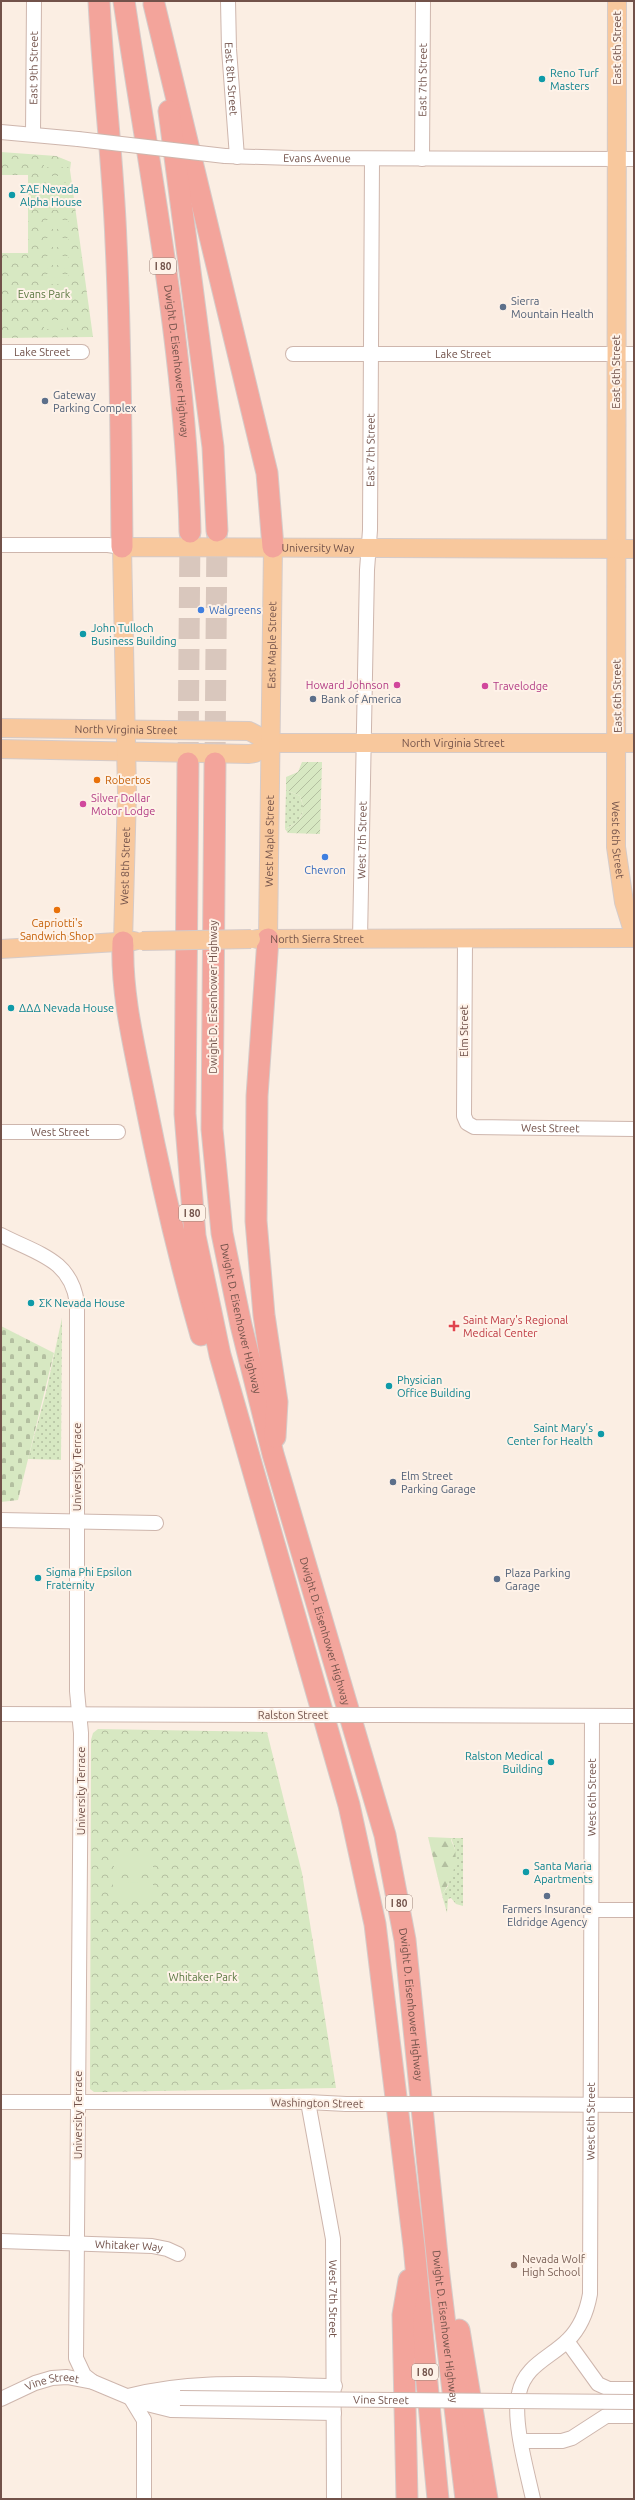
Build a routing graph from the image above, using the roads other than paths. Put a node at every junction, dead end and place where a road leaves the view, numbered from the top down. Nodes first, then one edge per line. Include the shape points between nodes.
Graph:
1 (34, 1) edge
2 (99, 1) edge
3 (124, 1) edge
4 (228, 1) edge
5 (423, 1) edge
6 (617, 1) edge
7 (154, 2) edge
8 (1, 132) edge
9 (33, 134) junction
10 (231, 156) junction
11 (372, 159) junction
12 (422, 159) junction
13 (625, 159) edge
14 (1, 352) edge
15 (82, 352) dead end
16 (293, 354) dead end
17 (371, 354) junction
18 (616, 354) junction
19 (634, 354) edge
20 (217, 531) tunnel mouth
21 (190, 532) tunnel mouth
22 (1, 545) edge
23 (122, 547) junction
24 (273, 547) junction
25 (368, 547) junction
26 (616, 548) junction
27 (634, 548) edge
28 (1, 728) edge
29 (126, 741) junction
30 (364, 742) junction
31 (272, 743) junction
32 (626, 744) edge
33 (1, 749) edge
34 (188, 763) tunnel mouth
35 (215, 763) tunnel mouth
36 (634, 934) edge
37 (634, 938) edge
38 (260, 939) junction
39 (360, 939) junction
40 (465, 939) junction
41 (132, 942) junction
42 (1, 948) edge
43 (466, 1123) joint
44 (634, 1129) edge
45 (1, 1132) edge
46 (118, 1132) dead end
47 (1, 1235) edge
48 (273, 1454) junction
49 (1, 1520) edge
50 (77, 1521) junction
51 (156, 1523) dead end
52 (304, 1649) junction
53 (1, 1714) edge
54 (79, 1715) junction
55 (592, 1716) junction
56 (634, 1716) edge
57 (592, 1910) junction
58 (634, 1910) edge
59 (1, 2102) edge
60 (78, 2102) junction
61 (308, 2102) junction
62 (591, 2105) junction
63 (634, 2105) edge
64 (1, 2241) edge
65 (78, 2243) junction
66 (414, 2246) junction
67 (178, 2254) dead end
68 (439, 2275) junction
69 (567, 2341) junction
70 (93, 2382) junction
71 (334, 2386) junction
72 (634, 2389) edge
73 (128, 2396) junction
74 (1, 2399) edge
75 (634, 2402) edge
76 (334, 2413) junction
77 (634, 2416) edge
78 (521, 2441) junction
79 (144, 2499) edge
80 (334, 2499) edge
81 (407, 2499) edge
82 (438, 2499) edge
83 (466, 2499) edge
84 (487, 2499) edge
85 (533, 2499) edge

1 - 9 street, East 9th Street
2 - 23 highway via 116,244
3 - 21 highway, Dwight D. Eisenhower Highway / I 80 via 179,372
4 - 10 street, East 8th Street
5 - 12 street, East 7th Street
6 - 13 main road, East 6th Street
7 - 20 highway, I 80 via 201,344 213,447
7 - 24 highway via 268,473
8 - 9 street, Evans Avenue
9 - 10 street, Evans Avenue, bridge
10 - 11 street, Evans Avenue
11 - 12 street, Evans Avenue
11 - 17 street, East 7th Street
12 - 13 street, Evans Avenue
13 - 18 main road, East 6th Street
14 - 15 street, Lake Street
16 - 17 street, Lake Street
17 - 18 street, Lake Street
17 - 25 street, East 7th Street
18 - 19 street, Lake Street
18 - 26 main road, East 6th Street
22 - 23 street, University Way
23 - 24 main road, University Way
23 - 29 main road
24 - 25 main road, University Way
24 - 31 main road, East Maple Street
25 - 26 main road, University Way
25 - 30 street, East 7th Street
26 - 27 main road, University Way
26 - 32 main road, East 6th Street
28 - 29 main road, North Virginia Street
29 - 31 main road, North Virginia Street via 249,731
29 - 33 main road, North Virginia Street
29 - 41 main road, West 8th Street via 127,873
30 - 31 main road, North Virginia Street
30 - 32 main road, North Virginia Street
30 - 39 street, West 7th Street
31 - 38 main road, West Maple Street
32 - 36 main road, West 6th Street via 618,866 624,902
34 - 52 highway, Dwight D. Eisenhower Highway / I 80 via 185,1114 194,1229 220,1355
35 - 48 highway, Dwight D. Eisenhower Highway / I 80 via 212,1129 216,1181 231,1284
37 - 40 main road, North Sierra Street
38 - 39 main road, North Sierra Street
38 - 41 main road, North Sierra Street, bridge
38 - 48 highway via 256,1200 264,1315 277,1402
39 - 40 main road, North Sierra Street
40 - 43 street, Elm Street
41 - 42 main road, North Sierra Street
41 - 52 highway via 122,960 126,1002 172,1228 252,1511
43 - 44 street, West Street via 474,1127
45 - 46 street, West Street
47 - 50 street, University Terrace via 59,1265 66,1271 75,1289
48 - 68 highway, Dwight D. Eisenhower Highway / I 80 via 384,1835 397,1893 406,1940
49 - 50 street
50 - 51 street
50 - 54 street, University Terrace
52 - 66 highway, Dwight D. Eisenhower Highway / I 80 via 349,1805 375,1924
53 - 54 street, Ralston Street
54 - 55 street, Ralston Street, bridge
54 - 60 street, University Terrace via 81,1733
55 - 56 street, Ralston Street
55 - 57 street, West 6th Street
57 - 58 street
57 - 62 street, West 6th Street
59 - 60 street, Washington Street
60 - 61 street, Washington Street
60 - 65 street, University Terrace
61 - 62 street, Washington Street, bridge
61 - 71 street, West 7th Street via 334,2239
62 - 63 street, Washington Street
62 - 69 street, West 6th Street via 590,2294 583,2319
64 - 65 street, Whitaker Way
65 - 67 street, Whitaker Way via 152,2246
65 - 70 street, University Terrace via 76,2358 84,2375
66 - 81 highway via 403,2315
66 - 82 highway, Dwight D. Eisenhower Highway / I 80
68 - 83 highway, Dwight D. Eisenhower Highway / I 80
68 - 84 highway via 458,2325
69 - 72 street via 598,2384 609,2389
69 - 78 street, West 6th Street via 538,2363 522,2385 518,2401
70 - 73 street, Vine Street
70 - 74 street, Vine Street via 77,2378 52,2378
71 - 73 street via 182,2385 157,2388
71 - 76 street, West 7th Street
73 - 75 street, Vine Street, bridge
73 - 76 street, Vine Street via 156,2408 178,2411
73 - 79 street via 144,2420
76 - 80 street, West 7th Street
77 - 78 street via 606,2416 572,2438 562,2441
78 - 85 street, West 6th Street

